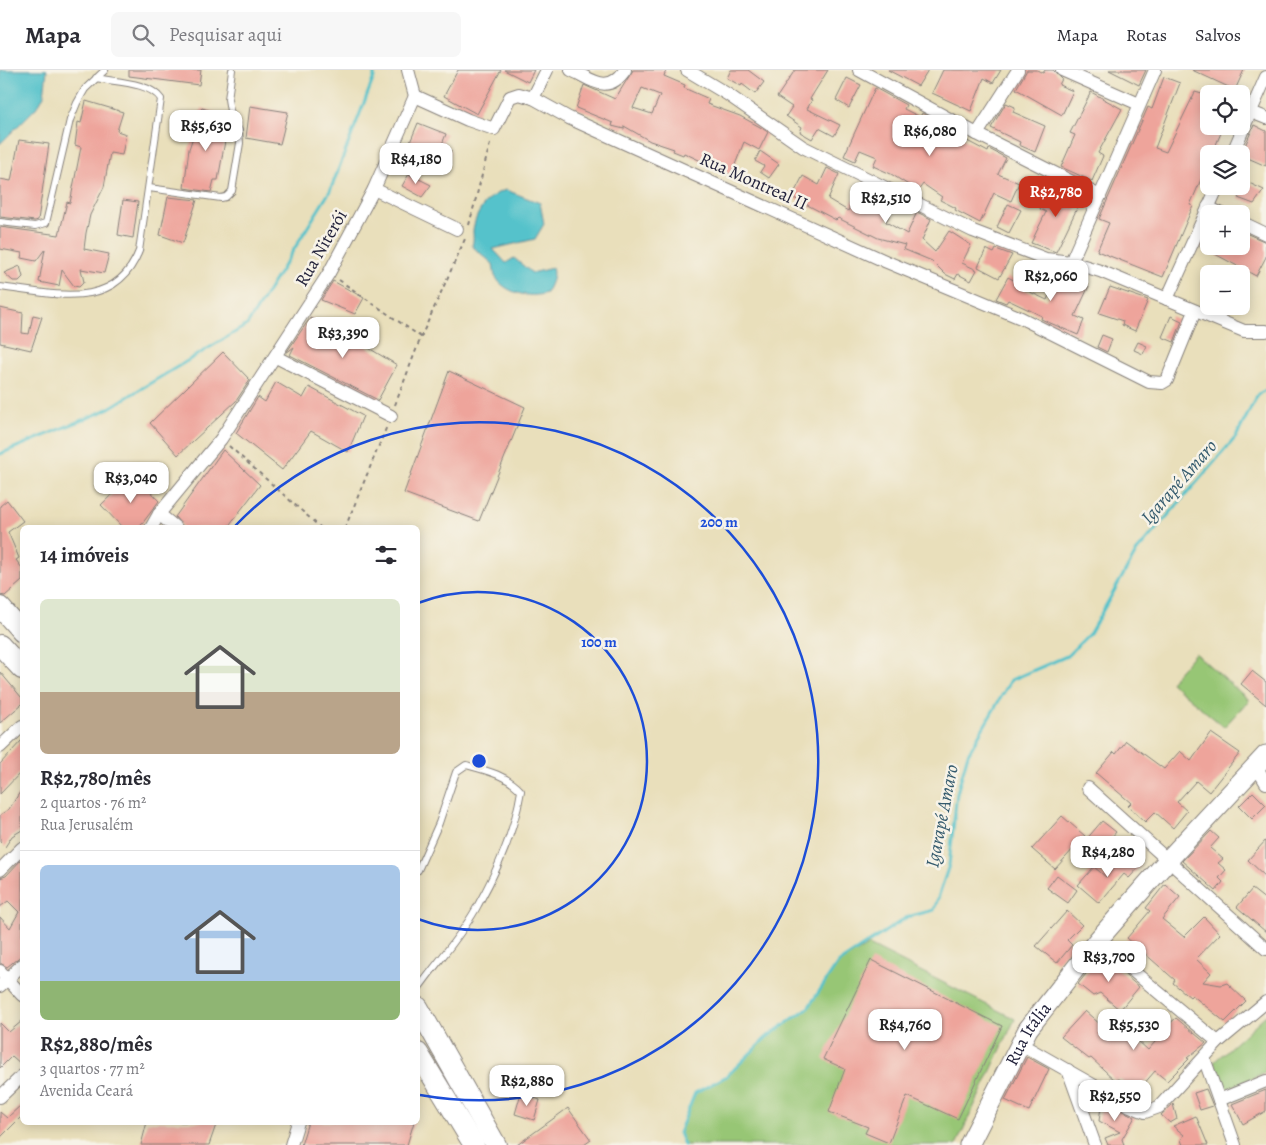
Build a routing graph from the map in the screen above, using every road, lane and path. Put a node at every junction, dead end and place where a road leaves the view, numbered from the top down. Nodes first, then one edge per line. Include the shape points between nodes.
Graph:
1 (105, 70) edge
2 (232, 70) edge
3 (408, 70) edge
4 (546, 70) edge
5 (571, 70) edge
6 (625, 70) edge
7 (687, 70) edge
8 (860, 70) edge
9 (1018, 70) edge
10 (1062, 70) edge
11 (1154, 70) edge
12 (96, 78) junction
13 (1266, 78) edge
14 (415, 96) junction
15 (533, 98) junction
16 (1139, 104) junction
17 (1251, 112) junction
18 (1266, 118) edge
19 (494, 129) junction
20 (977, 134) junction
21 (1236, 145) edge
22 (149, 188) junction
23 (374, 189) junction
24 (1100, 196) junction
25 (0, 222) edge
26 (1200, 225) edge
27 (1250, 226) edge
28 (463, 232) junction
29 (1266, 234) edge
30 (1071, 262) junction
31 (329, 273) junction
32 (0, 287) edge
33 (1167, 299) junction
34 (1195, 311) junction
35 (1266, 331) edge
36 (421, 337) junction
37 (276, 357) junction
38 (391, 416) junction
39 (221, 439) junction
40 (159, 514) junction
41 (153, 525) edge
42 (172, 525) edge
43 (318, 525) edge
44 (346, 525) edge
45 (0, 607) edge
46 (20, 630) edge
47 (0, 644) edge
48 (20, 666) edge
49 (20, 728) edge
50 (0, 747) edge
51 (1261, 760) edge
52 (1266, 783) edge
53 (1088, 788) dead end
54 (20, 850) edge
55 (1168, 859) junction
56 (420, 866) edge
57 (0, 870) edge
58 (1097, 941) junction
59 (1266, 949) edge
60 (20, 966) edge
61 (2, 979) edge
62 (420, 986) edge
63 (20, 993) edge
64 (1266, 1002) edge
65 (420, 1011) edge
66 (420, 1036) edge
67 (1218, 1042) junction
68 (1019, 1043) junction
69 (420, 1056) edge
70 (1204, 1058) junction
71 (1068, 1070) junction
72 (20, 1078) edge
73 (1266, 1081) edge
74 (0, 1097) edge
75 (1219, 1100) junction
76 (297, 1125) edge
77 (291, 1145) edge
78 (474, 1145) edge
79 (482, 1145) edge
80 (496, 1145) edge
81 (968, 1145) edge
82 (1095, 1145) edge
83 (1235, 1145) edge

1 - 12 lane
2 - 22 lane via 228,99 240,143 232,191 221,198
3 - 14 street
4 - 15 street
5 - 6 street via 605,85 616,82
7 - 30 street via 803,146 974,231 1046,259
8 - 20 street
9 - 20 street
10 - 16 street
11 - 16 street
12 - 22 lane via 146,88 157,92 161,99
12 - 25 lane via 85,89 70,120 46,222 35,226
13 - 17 street
14 - 19 street
14 - 23 street, Rua Niterói
15 - 19 street via 519,94 510,97
15 - 34 street, Rua Montreal II via 569,118 887,262 1021,318 1149,382 1167,380
16 - 24 street
17 - 18 street
17 - 21 street
19 - 28 path
20 - 24 street
22 - 32 lane via 140,251 134,265 104,291 67,296
23 - 28 street
23 - 31 street, Rua Niterói
24 - 30 street
26 - 33 street
27 - 29 street
28 - 36 path
30 - 33 street
31 - 36 path
31 - 37 street, Rua Niterói
33 - 34 street
34 - 35 street via 1244,331
36 - 38 path
37 - 38 street
37 - 39 street, Rua Niterói
38 - 44 path
39 - 40 street, Rua Niterói
39 - 43 path
40 - 41 street, Rua Niterói
40 - 42 street
45 - 46 main road
47 - 48 main road
49 - 50 street
51 - 52 street
51 - 55 street, Rua Itália
53 - 55 street
54 - 57 street
55 - 58 street, Rua Itália
55 - 59 street
56 - 62 lane via 456,772 466,766 487,770 513,783 521,791 501,854 478,906
58 - 67 street
58 - 68 street, Rua Itália
60 - 61 street
61 - 63 street
64 - 67 street
65 - 80 main road
66 - 79 main road
67 - 70 street
68 - 71 street
68 - 81 street, Rua Itália
69 - 78 main road
70 - 71 street via 1159,1107 1145,1112
70 - 75 street
71 - 82 street
72 - 74 street
73 - 75 street
75 - 83 street
76 - 77 street

